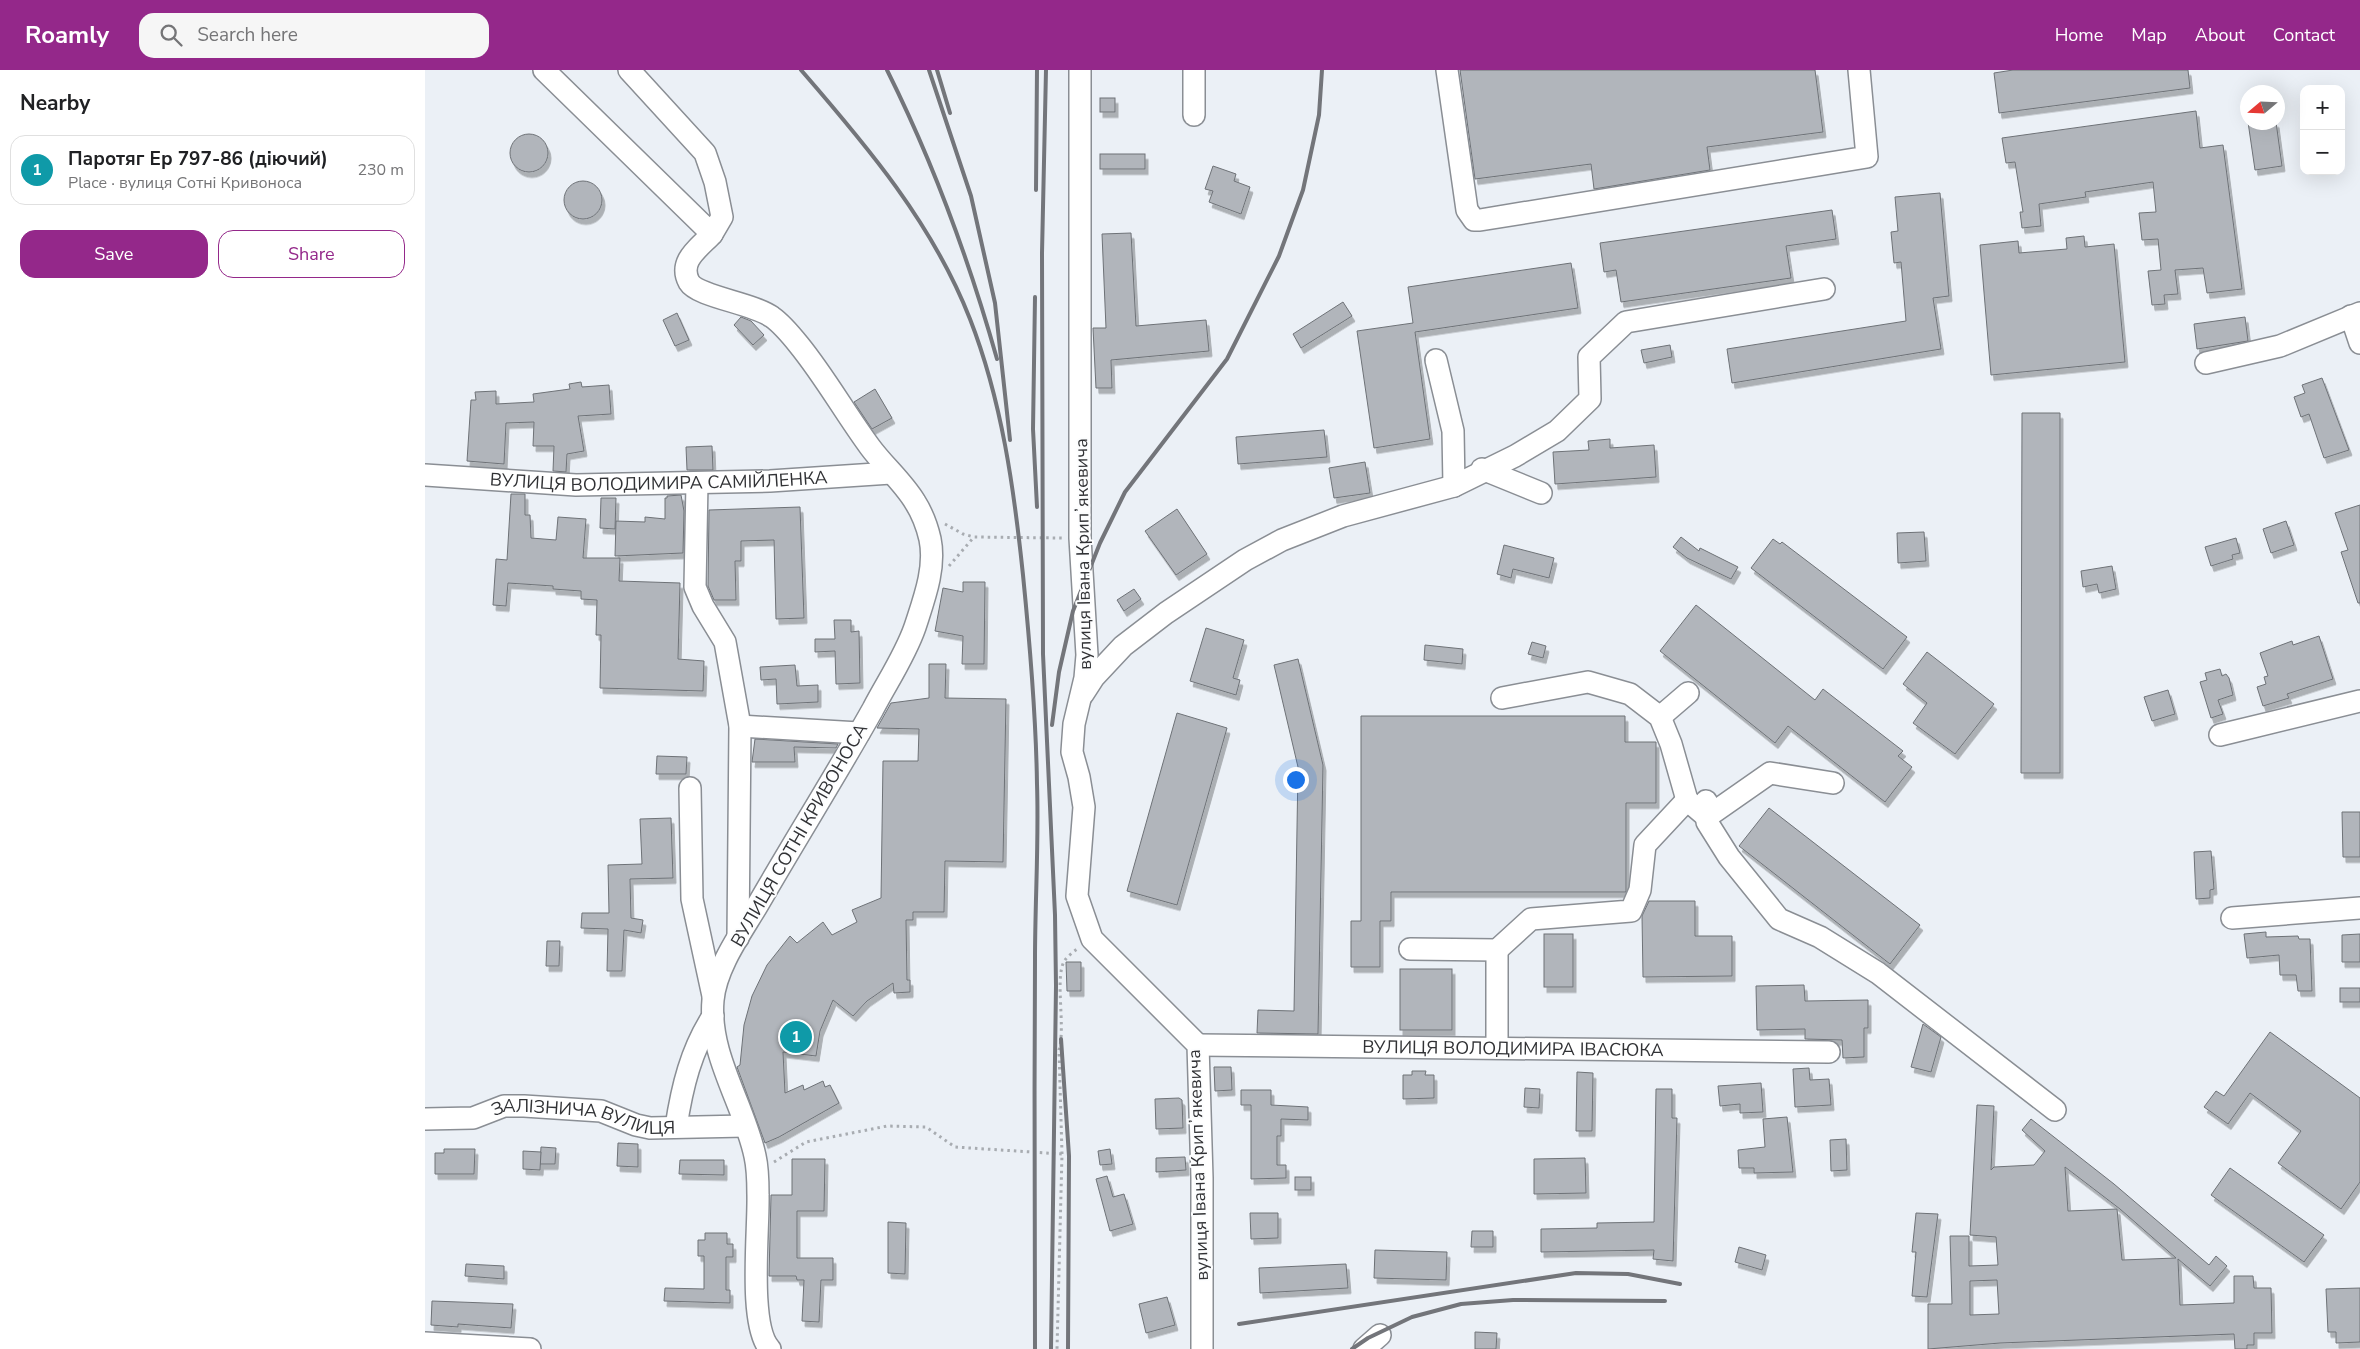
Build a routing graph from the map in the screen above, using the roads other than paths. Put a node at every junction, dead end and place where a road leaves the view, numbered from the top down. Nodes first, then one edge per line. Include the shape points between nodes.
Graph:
1 (544, 70) edge
2 (629, 70) edge
3 (1080, 70) edge
4 (1194, 70) edge
5 (1447, 70) edge
6 (1859, 70) edge
7 (1194, 115) dead end
8 (712, 234) junction
9 (1824, 289) dead end
10 (2356, 315) edge
11 (2360, 343) edge
12 (1436, 360) dead end
13 (2206, 363) dead end
14 (1484, 470) junction
15 (891, 473) junction
16 (425, 475) edge
17 (697, 483) junction
18 (1454, 486) junction
19 (1541, 493) dead end
20 (1688, 693) dead end
21 (1081, 698) junction
22 (1501, 698) dead end
23 (2360, 701) edge
24 (1660, 717) junction
25 (739, 726) junction
26 (859, 733) junction
27 (2221, 735) dead end
28 (1833, 783) dead end
29 (690, 788) dead end
30 (1700, 806) junction
31 (2360, 908) edge
32 (2231, 918) dead end
33 (738, 938) junction
34 (1410, 949) dead end
35 (1497, 950) junction
36 (713, 1006) junction
37 (1198, 1045) junction
38 (1497, 1048) junction
39 (1829, 1052) dead end
40 (2055, 1110) dead end
41 (425, 1119) edge
42 (745, 1126) junction
43 (676, 1127) junction
44 (1380, 1335) dead end
45 (425, 1343) edge
46 (761, 1347) edge
47 (530, 1349) edge
48 (1202, 1349) edge
49 (1364, 1349) edge

1 - 8 street
2 - 8 street via 705,153 722,217
3 - 21 street, вулиця Івана Крипʼякевича via 1080,538 1087,655
4 - 7 street
5 - 6 street via 1467,210 1474,220 1480,220 1867,157
8 - 15 street, ВУЛИЦЯ СОТНІ КРИВОНОСА via 688,258 685,268 688,281 695,290 754,306 773,318 810,360
9 - 14 street via 1626,322 1589,357 1590,399 1557,432
10 - 11 street
10 - 13 street via 2280,346
12 - 18 street via 1453,431
14 - 18 street
14 - 19 street
15 - 17 street, ВУЛИЦЯ ВОЛОДИМИРА САМІЙЛЕНКА
15 - 26 street, ВУЛИЦЯ СОТНІ КРИВОНОСА via 914,500 927,527 932,555 927,587 908,644
16 - 17 street, ВУЛИЦЯ ВОЛОДИМИРА САМІЙЛЕНКА via 576,485
17 - 25 street via 695,588 725,642
18 - 21 street via 1343,516 1282,540 1245,560 1123,646 1094,677
20 - 24 street
21 - 37 street, вулиця Івана Крипʼякевича via 1074,724 1072,752 1084,807 1077,896 1083,918 1093,939
22 - 24 street via 1589,682 1630,694
23 - 27 street
24 - 30 street
25 - 26 street
25 - 33 street
26 - 33 street, ВУЛИЦЯ СОТНІ КРИВОНОСА
28 - 30 street via 1770,773
29 - 36 street via 692,899
30 - 35 street via 1645,845 1640,890 1631,911 1531,919
30 - 40 street via 1729,857 1779,919 1820,937 1878,973
31 - 32 street
33 - 36 street, ВУЛИЦЯ СОТНІ КРИВОНОСА via 720,973
34 - 35 street
35 - 38 street
36 - 42 street, ВУЛИЦЯ СОТНІ КРИВОНОСА via 723,1063
36 - 43 street via 681,1090
37 - 38 street, ВУЛИЦЯ ВОЛОДИМИРА ІВАСЮКА
37 - 48 street, вулиця Івана Крипʼякевича
38 - 39 street, ВУЛИЦЯ ВОЛОДИМИРА ІВАСЮКА
41 - 43 street, ЗАЛІЗНИЧА ВУЛИЦЯ via 473,1118 504,1106 523,1106 601,1112 636,1126
42 - 43 street, ЗАЛІЗНИЧА ВУЛИЦЯ
42 - 46 street, ВУЛИЦЯ СОТНІ КРИВОНОСА via 755,1155 758,1179 757,1296
44 - 49 street
45 - 47 street

